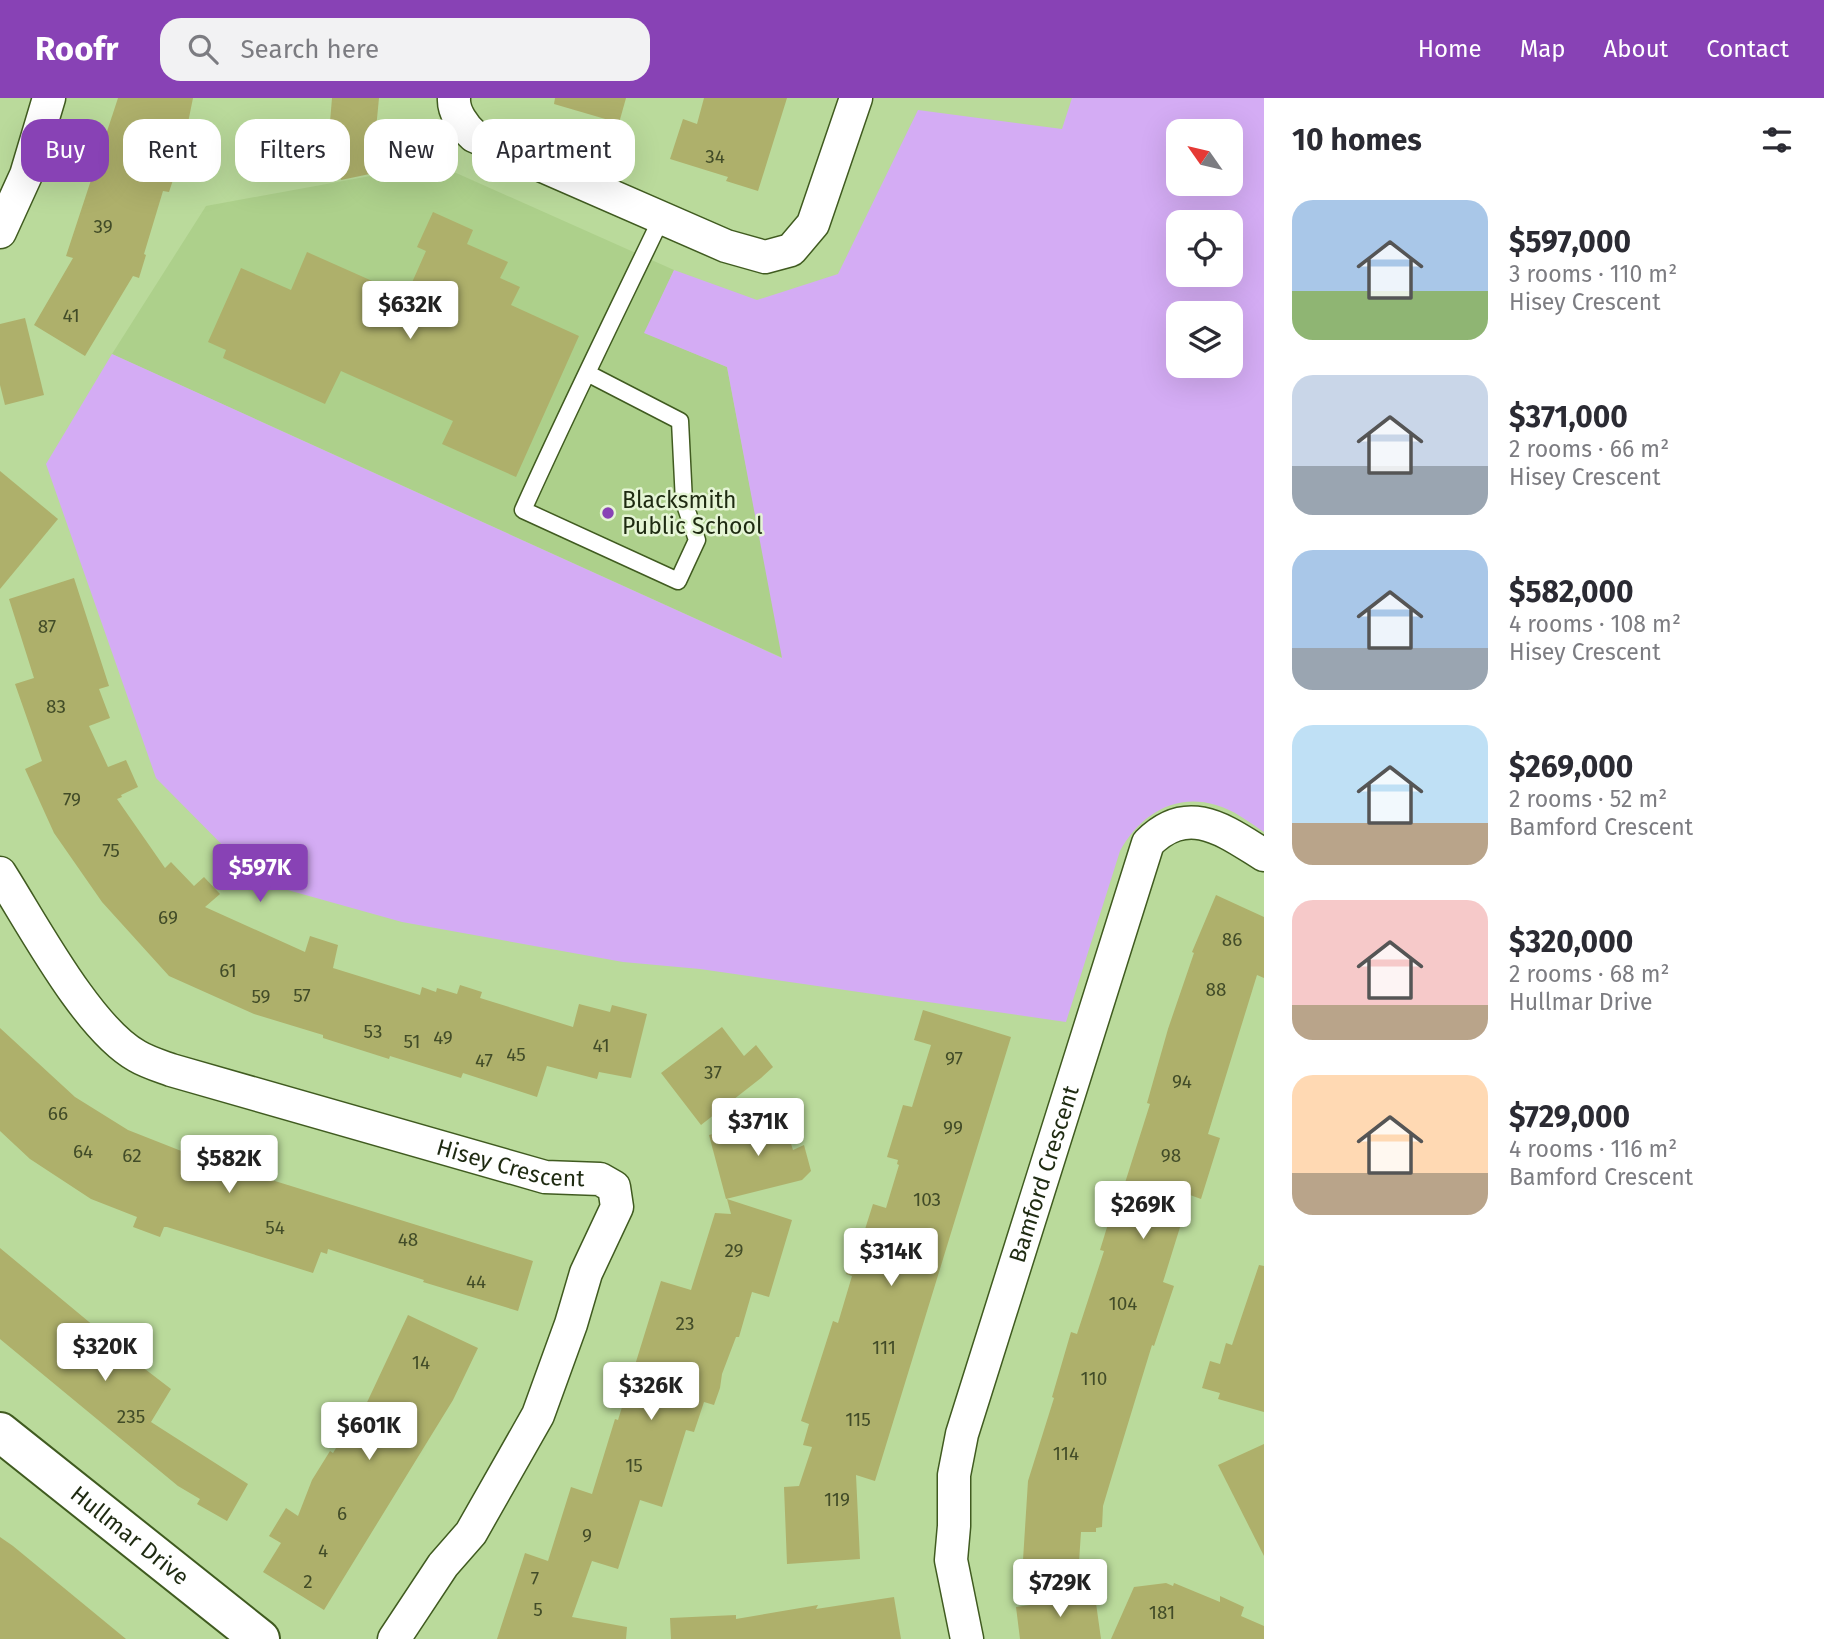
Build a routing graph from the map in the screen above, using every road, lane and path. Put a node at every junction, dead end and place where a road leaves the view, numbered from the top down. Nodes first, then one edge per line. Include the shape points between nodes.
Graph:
1 (49, 98) edge
2 (454, 98) edge
3 (856, 98) edge
4 (662, 217) junction
5 (0, 232) edge
6 (587, 373) junction
7 (1264, 855) edge
8 (0, 873) edge
9 (0, 1432) edge
10 (260, 1639) edge
11 (394, 1639) edge
12 (967, 1639) edge

1 - 5 street via 26,176
2 - 4 street via 453,106 474,136
3 - 4 street via 813,224 791,250 765,257 726,246
4 - 6 lane
6 - 6 lane via 523,510 678,581 697,541 684,502 680,421
7 - 12 street, Bamford Crescent via 1220,828 1194,821 1175,824 1148,843 962,1434 954,1475 951,1560
8 - 11 street, Hisey Crescent via 76,994 104,1028 136,1056 545,1177 600,1179 614,1187 617,1207 586,1273 538,1415 471,1533 443,1565
9 - 10 street, Hullmar Drive

